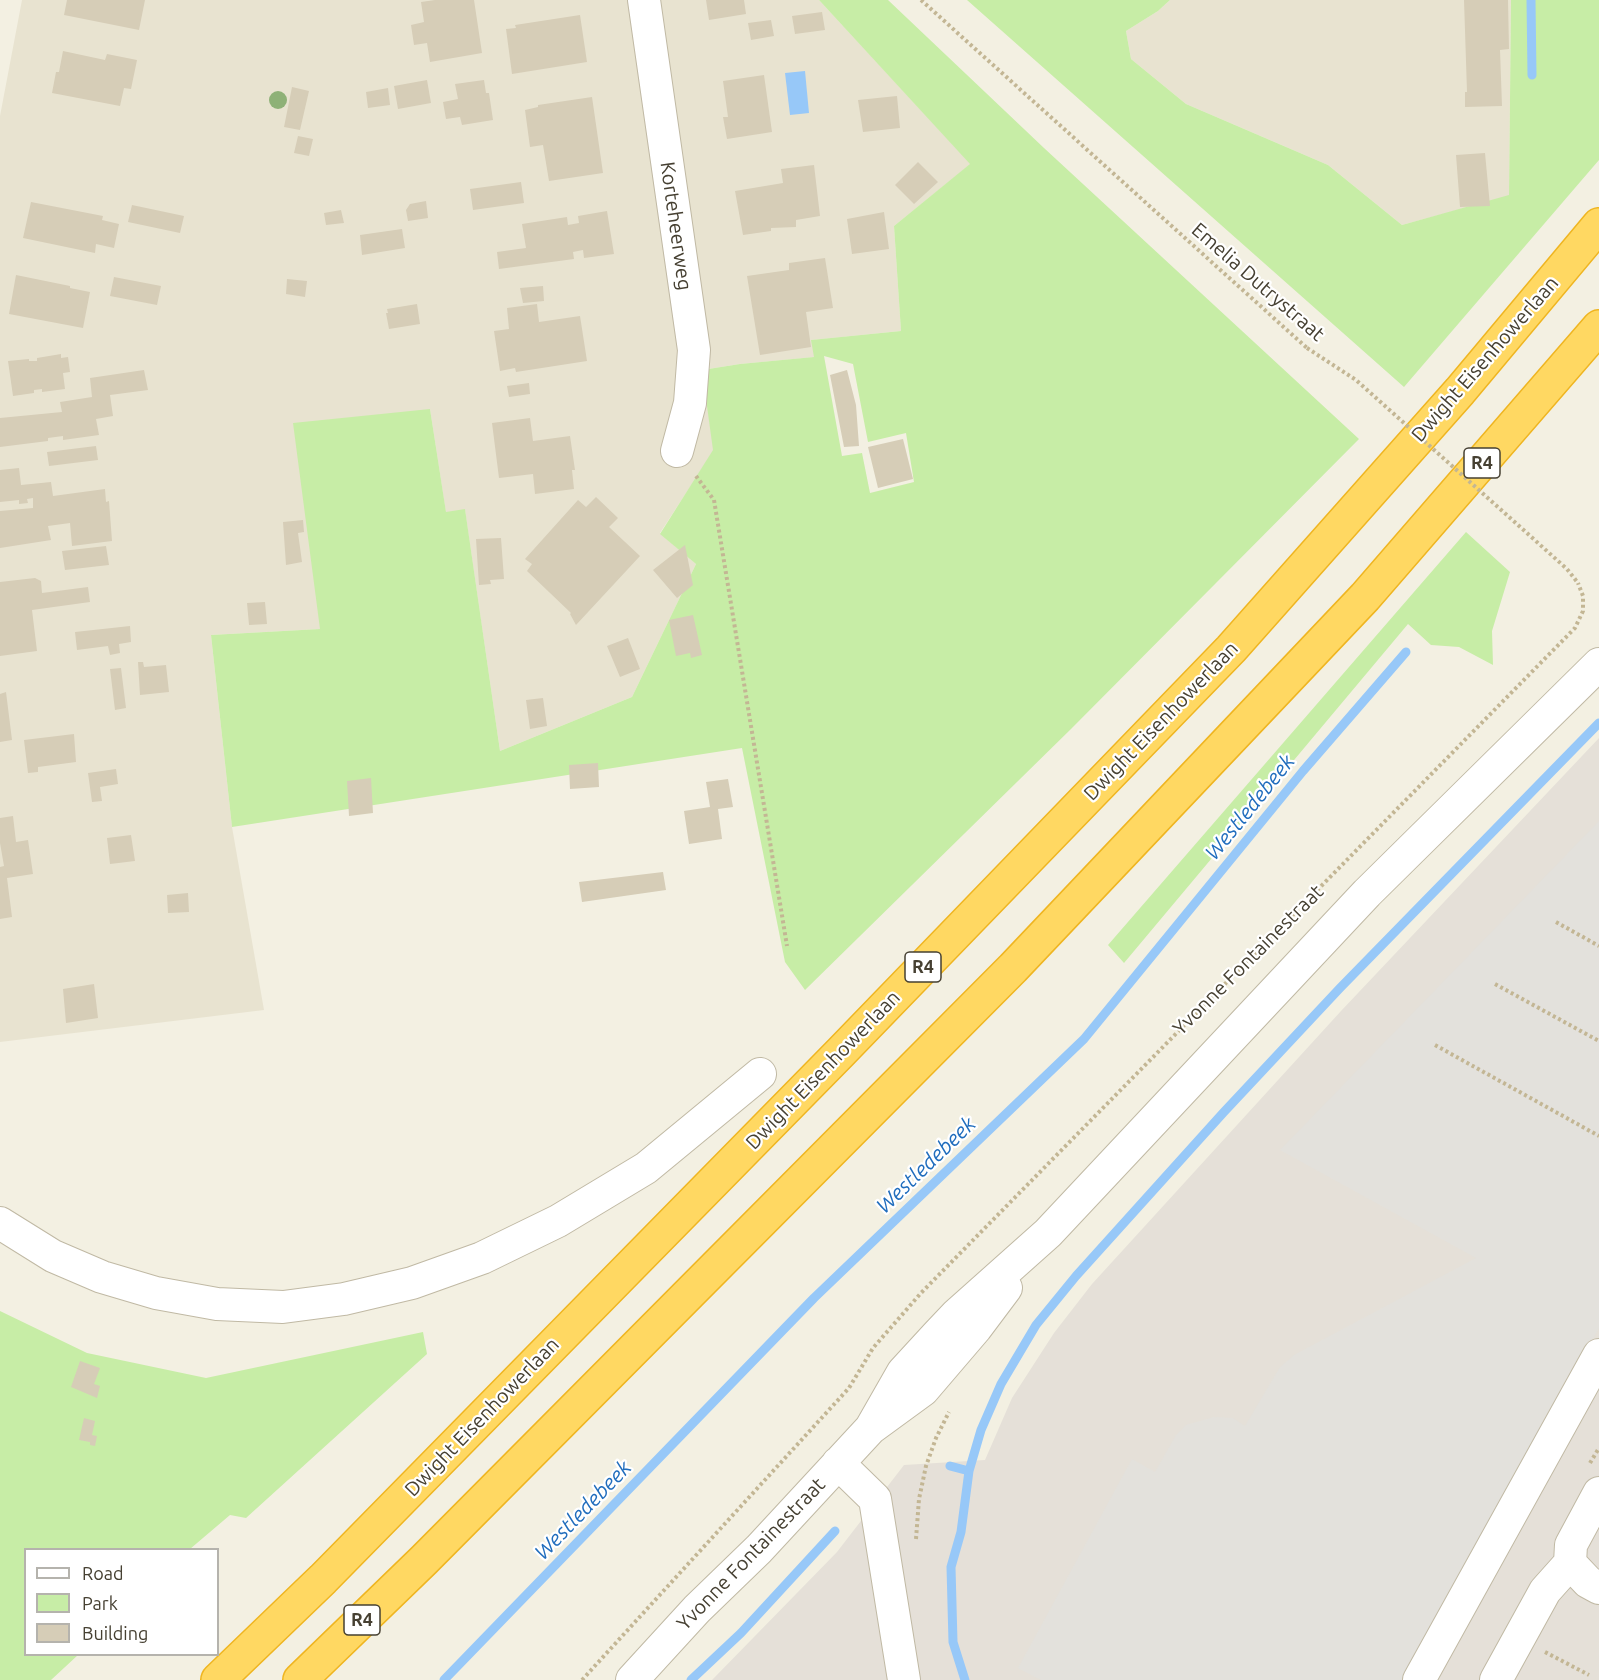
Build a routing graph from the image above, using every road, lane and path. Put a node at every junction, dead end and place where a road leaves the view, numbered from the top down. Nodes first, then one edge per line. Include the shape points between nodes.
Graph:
1 (644, 0) edge
2 (921, 0) edge
3 (1599, 225) edge
4 (1599, 327) edge
5 (677, 451) joint
6 (1578, 583) joint
7 (1599, 664) edge
8 (1556, 922) dead end
9 (787, 946) dead end
10 (1599, 946) edge
11 (1495, 984) dead end
12 (1599, 1041) edge
13 (1435, 1045) dead end
14 (760, 1074) dead end
15 (1599, 1136) edge
16 (0, 1223) edge
17 (1048, 1233) junction
18 (1599, 1354) edge
19 (939, 1372) junction
20 (871, 1428) junction
21 (838, 1463) junction
22 (1599, 1493) edge
23 (916, 1548) dead end
24 (424, 1560) junction
25 (1570, 1563) junction
26 (1599, 1588) edge
27 (1537, 1647) dead end
28 (1589, 1675) dead end
29 (218, 1680) edge
30 (300, 1680) edge
31 (326, 1680) edge
32 (582, 1680) edge
33 (632, 1680) edge
34 (904, 1680) edge
35 (1419, 1680) edge
36 (1496, 1680) edge

1 - 5 street, Korteheerweg via 694,350 690,403
2 - 6 path, Emelia Dutrystraat, bridge via 1307,348 1356,380
3 - 29 highway, Dwight Eisenhowerlaan / R4 via 1460,391 1231,649 841,1052 332,1570
4 - 24 highway, R4 via 1365,597 1013,968
5 - 9 path via 714,500
6 - 32 path, Yvonne Fontainestraat via 1583,611 1575,628 921,1293 873,1347 849,1388
7 - 17 street, Yvonne Fontainestraat via 1367,893
8 - 10 path
11 - 12 path
13 - 15 path
14 - 16 street via 646,1168 558,1221 482,1258 412,1283 344,1299 284,1307 217,1304 156,1293 53,1256
17 - 19 street, Yvonne Fontainestraat
17 - 20 street, Yvonne Fontainestraat via 956,1315 903,1372
18 - 35 street
19 - 20 street, Yvonne Fontainestraat via 923,1390
19 - 23 path via 956,1394 926,1466
20 - 21 street, Yvonne Fontainestraat
21 - 33 street, Yvonne Fontainestraat
21 - 34 street via 875,1499
22 - 25 street via 1571,1545
24 - 30 highway, R4
24 - 31 highway
25 - 26 street
25 - 36 street via 1545,1591
27 - 28 path

